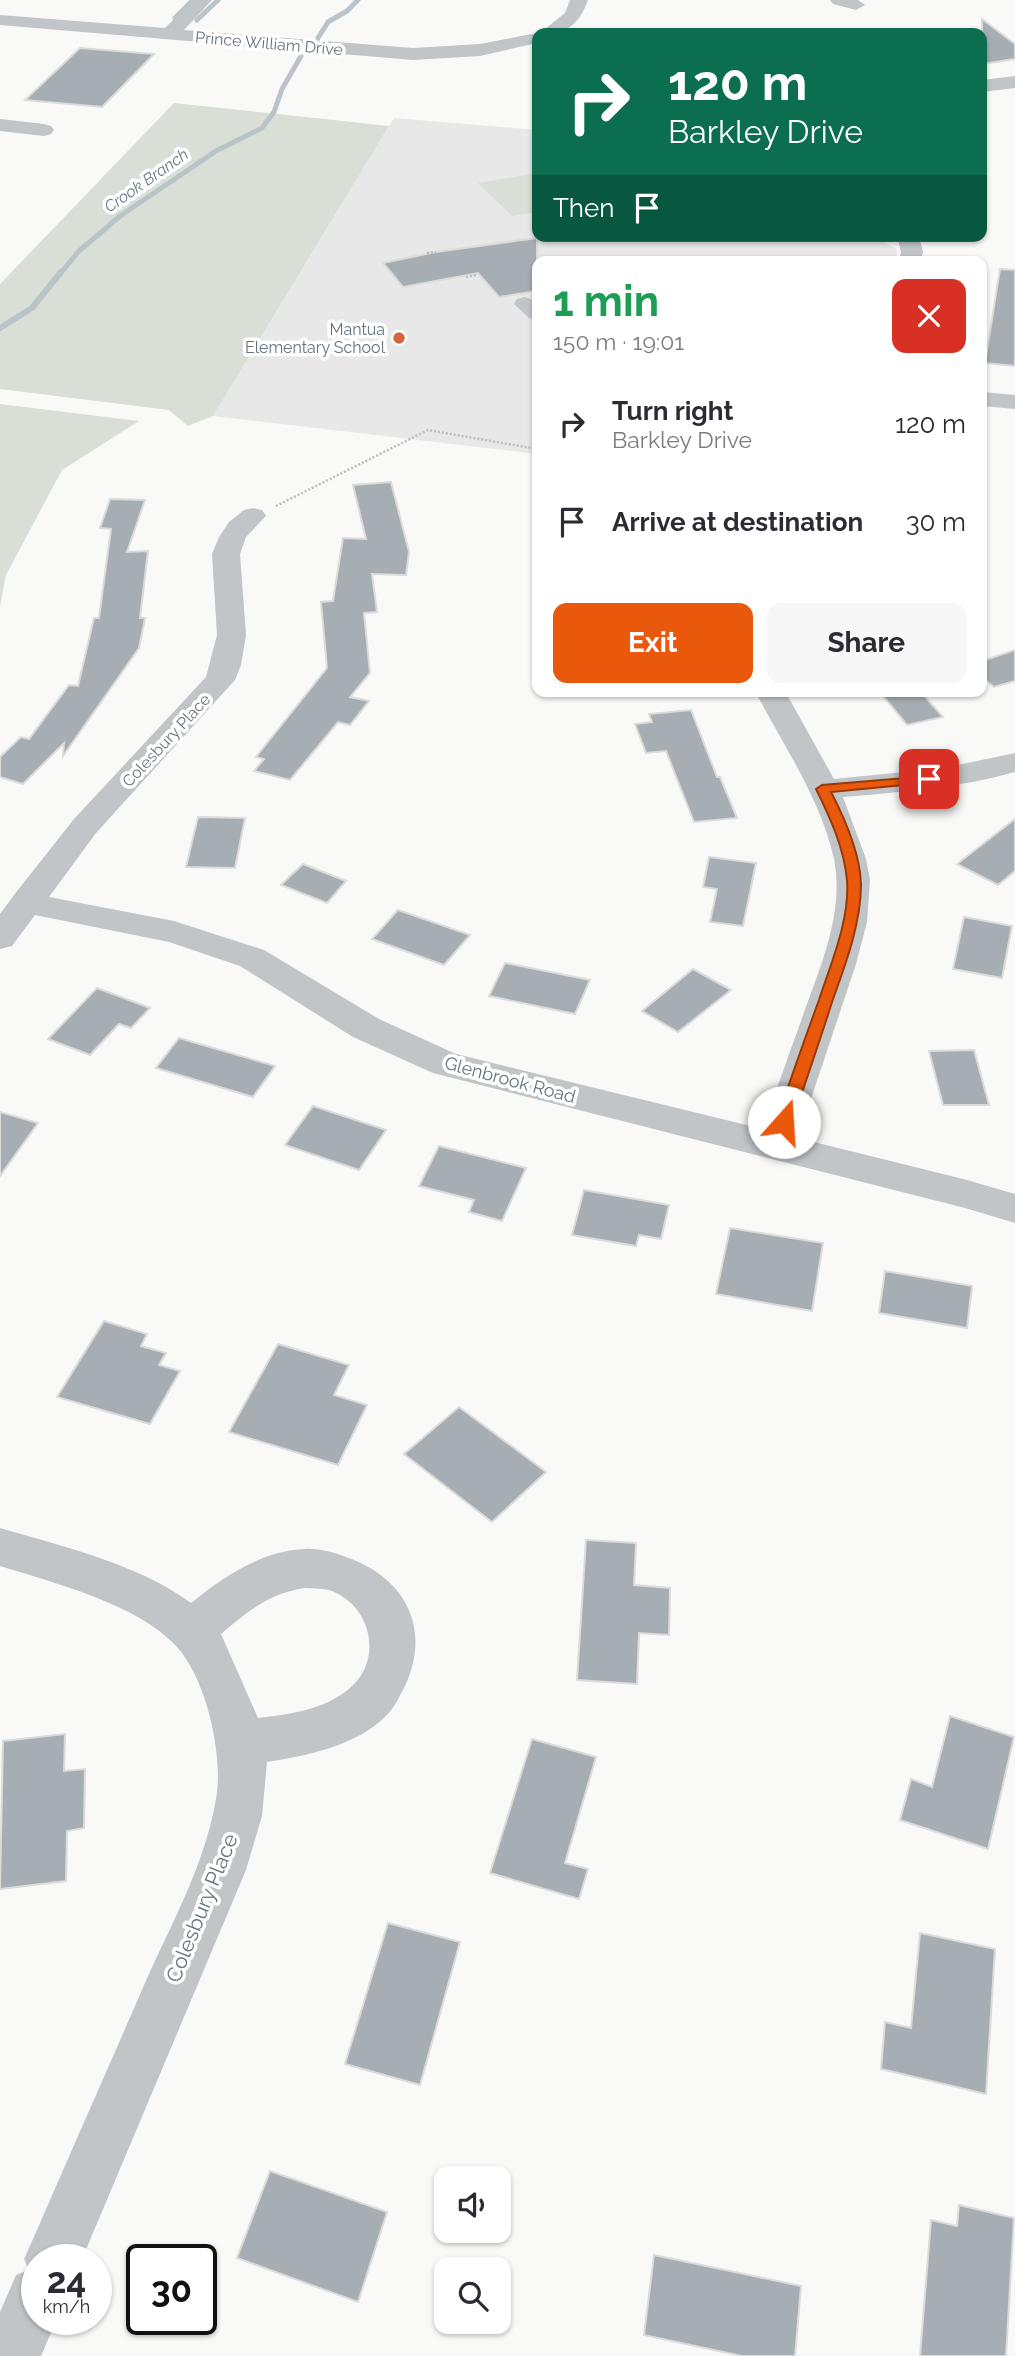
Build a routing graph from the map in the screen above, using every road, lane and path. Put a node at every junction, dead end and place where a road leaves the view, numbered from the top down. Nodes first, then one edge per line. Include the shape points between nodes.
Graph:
1 (203, 0) edge
2 (579, 0) edge
3 (0, 20) edge
4 (556, 28) edge
5 (169, 34) junction
6 (532, 39) edge
7 (1015, 82) edge
8 (987, 85) edge
9 (0, 125) edge
10 (44, 130) dead end
11 (436, 252) dead end
12 (427, 253) dead end
13 (476, 275) dead end
14 (466, 277) dead end
15 (987, 399) edge
16 (1015, 402) edge
17 (532, 448) edge
18 (253, 516) joint
19 (773, 697) edge
20 (1015, 762) edge
21 (822, 789) junction
22 (26, 903) junction
23 (0, 937) edge
24 (776, 1146) junction
25 (1015, 1209) edge
26 (0, 1547) edge
27 (192, 1630) junction
28 (241, 1743) junction
29 (59, 2244) edge
30 (21, 2333) edge
31 (11, 2356) edge

1 - 5 street
2 - 4 street via 573,16
3 - 5 street, Prince William Drive
5 - 6 street, Prince William Drive via 427,54 480,50
7 - 8 street
9 - 10 street
11 - 12 path
13 - 14 path
15 - 16 street
17 - 18 path via 428,430
18 - 22 street, Colesbury Place via 236,528 228,544 233,641 220,680 85,826
19 - 21 street
20 - 21 street via 972,773
21 - 24 street via 850,858 853,905 841,956
22 - 23 street, Colesbury Place
22 - 24 street, Glenbrook Road via 174,932 252,958 366,1028 446,1064
24 - 25 street, Glenbrook Road
26 - 27 street, Colesbury Place via 143,1597
27 - 28 street, Colesbury Place via 234,1711
27 - 28 street via 262,1580 300,1569 335,1572 365,1586 383,1604 391,1621 394,1657 381,1687 363,1707 291,1737
28 - 29 street, Colesbury Place via 245,1769 238,1816 221,1870
30 - 31 street

